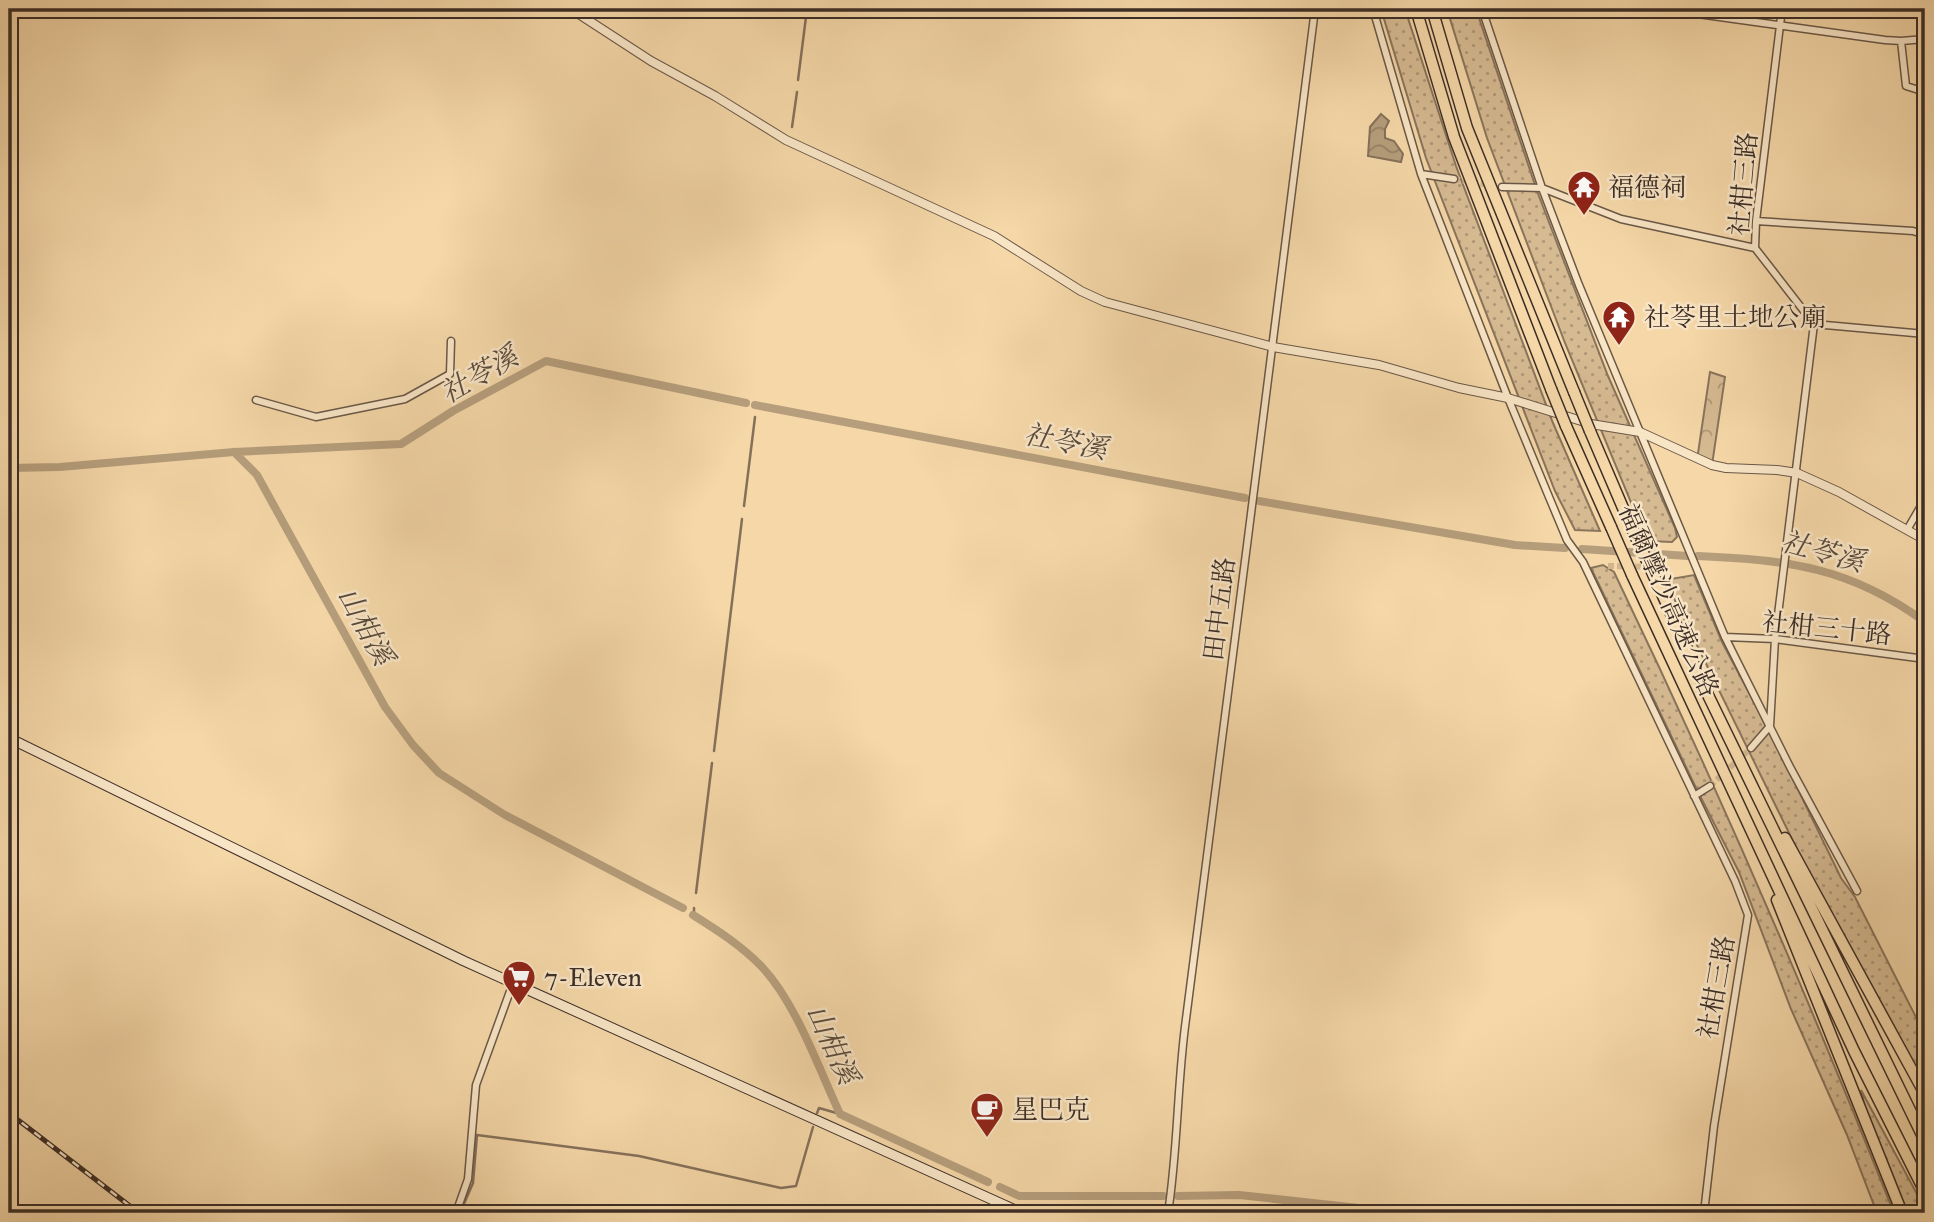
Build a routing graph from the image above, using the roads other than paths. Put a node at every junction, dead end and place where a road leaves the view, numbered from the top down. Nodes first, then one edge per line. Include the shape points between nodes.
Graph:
1 (571, 9) edge
2 (1315, 9) edge
3 (1373, 9) edge
4 (1416, 9) edge
5 (1432, 9) edge
6 (1482, 9) edge
7 (1662, 9) edge
8 (1782, 9) edge
9 (1779, 24) junction
10 (1925, 39) edge
11 (1901, 41) junction
12 (1925, 92) edge
13 (1421, 174) junction
14 (1454, 179) tunnel mouth
15 (1502, 187) tunnel mouth
16 (1542, 188) junction
17 (1756, 221) junction
18 (1925, 235) edge
19 (1755, 248) junction
20 (1814, 324) junction
21 (1925, 334) edge
22 (450, 341) dead end
23 (1273, 347) junction
24 (1508, 398) junction
25 (256, 400) dead end
26 (1640, 432) junction
27 (1797, 473) junction
28 (1925, 499) edge
29 (1907, 530) junction
30 (1925, 540) edge
31 (1725, 637) junction
32 (1775, 639) junction
33 (1925, 659) edge
34 (1720, 718) junction
35 (1770, 726) junction
36 (9, 738) edge
37 (1751, 748) tunnel mouth
38 (1710, 786) tunnel mouth
39 (1731, 787) junction
40 (1694, 796) junction
41 (1857, 891) dead end
42 (513, 983) junction
43 (1925, 1094) edge
44 (1925, 1141) edge
45 (1925, 1192) edge
46 (456, 1213) edge
47 (1022, 1213) edge
48 (1168, 1213) edge
49 (1704, 1213) edge
50 (1902, 1213) edge

1 - 23 street via 786,140 994,236 1080,292
2 - 23 street, 田中五路
3 - 13 street, 社柑三路
4 - 39 highway, 福爾摩沙高速公路, bridge via 1454,137 1551,389
5 - 34 highway, 福爾摩沙高速公路, bridge via 1467,128 1574,392
6 - 16 street
7 - 9 street
8 - 9 street, 社柑三路
9 - 11 street
9 - 17 street, 社柑三路
10 - 11 street
11 - 12 street via 1906,86
13 - 14 street
13 - 24 street, 社柑三路
15 - 16 street
16 - 19 street via 1621,219
16 - 26 street
17 - 18 street
17 - 19 street, 社柑三路
19 - 20 street, 社柑三路
20 - 21 street
20 - 27 street
22 - 25 street via 450,374 405,399 316,418
23 - 24 street via 1379,365
23 - 48 street, 田中五路 via 1181,1059
24 - 26 street via 1591,424
24 - 40 street, 社柑三路 via 1567,540 1583,562
26 - 27 street via 1712,465
26 - 31 street
27 - 29 street
27 - 32 street
28 - 29 street
29 - 30 street
31 - 32 street, 社柑三十路
31 - 35 street
32 - 33 street, 社柑三十路
32 - 35 street
34 - 43 highway
34 - 44 highway, 福爾摩沙高速公路
35 - 37 street
35 - 41 street
36 - 42 main road
38 - 40 street
39 - 45 highway, 福爾摩沙高速公路
39 - 50 highway
40 - 49 street, 社柑三路 via 1748,915
42 - 46 street via 475,1085 468,1179
42 - 47 main road

